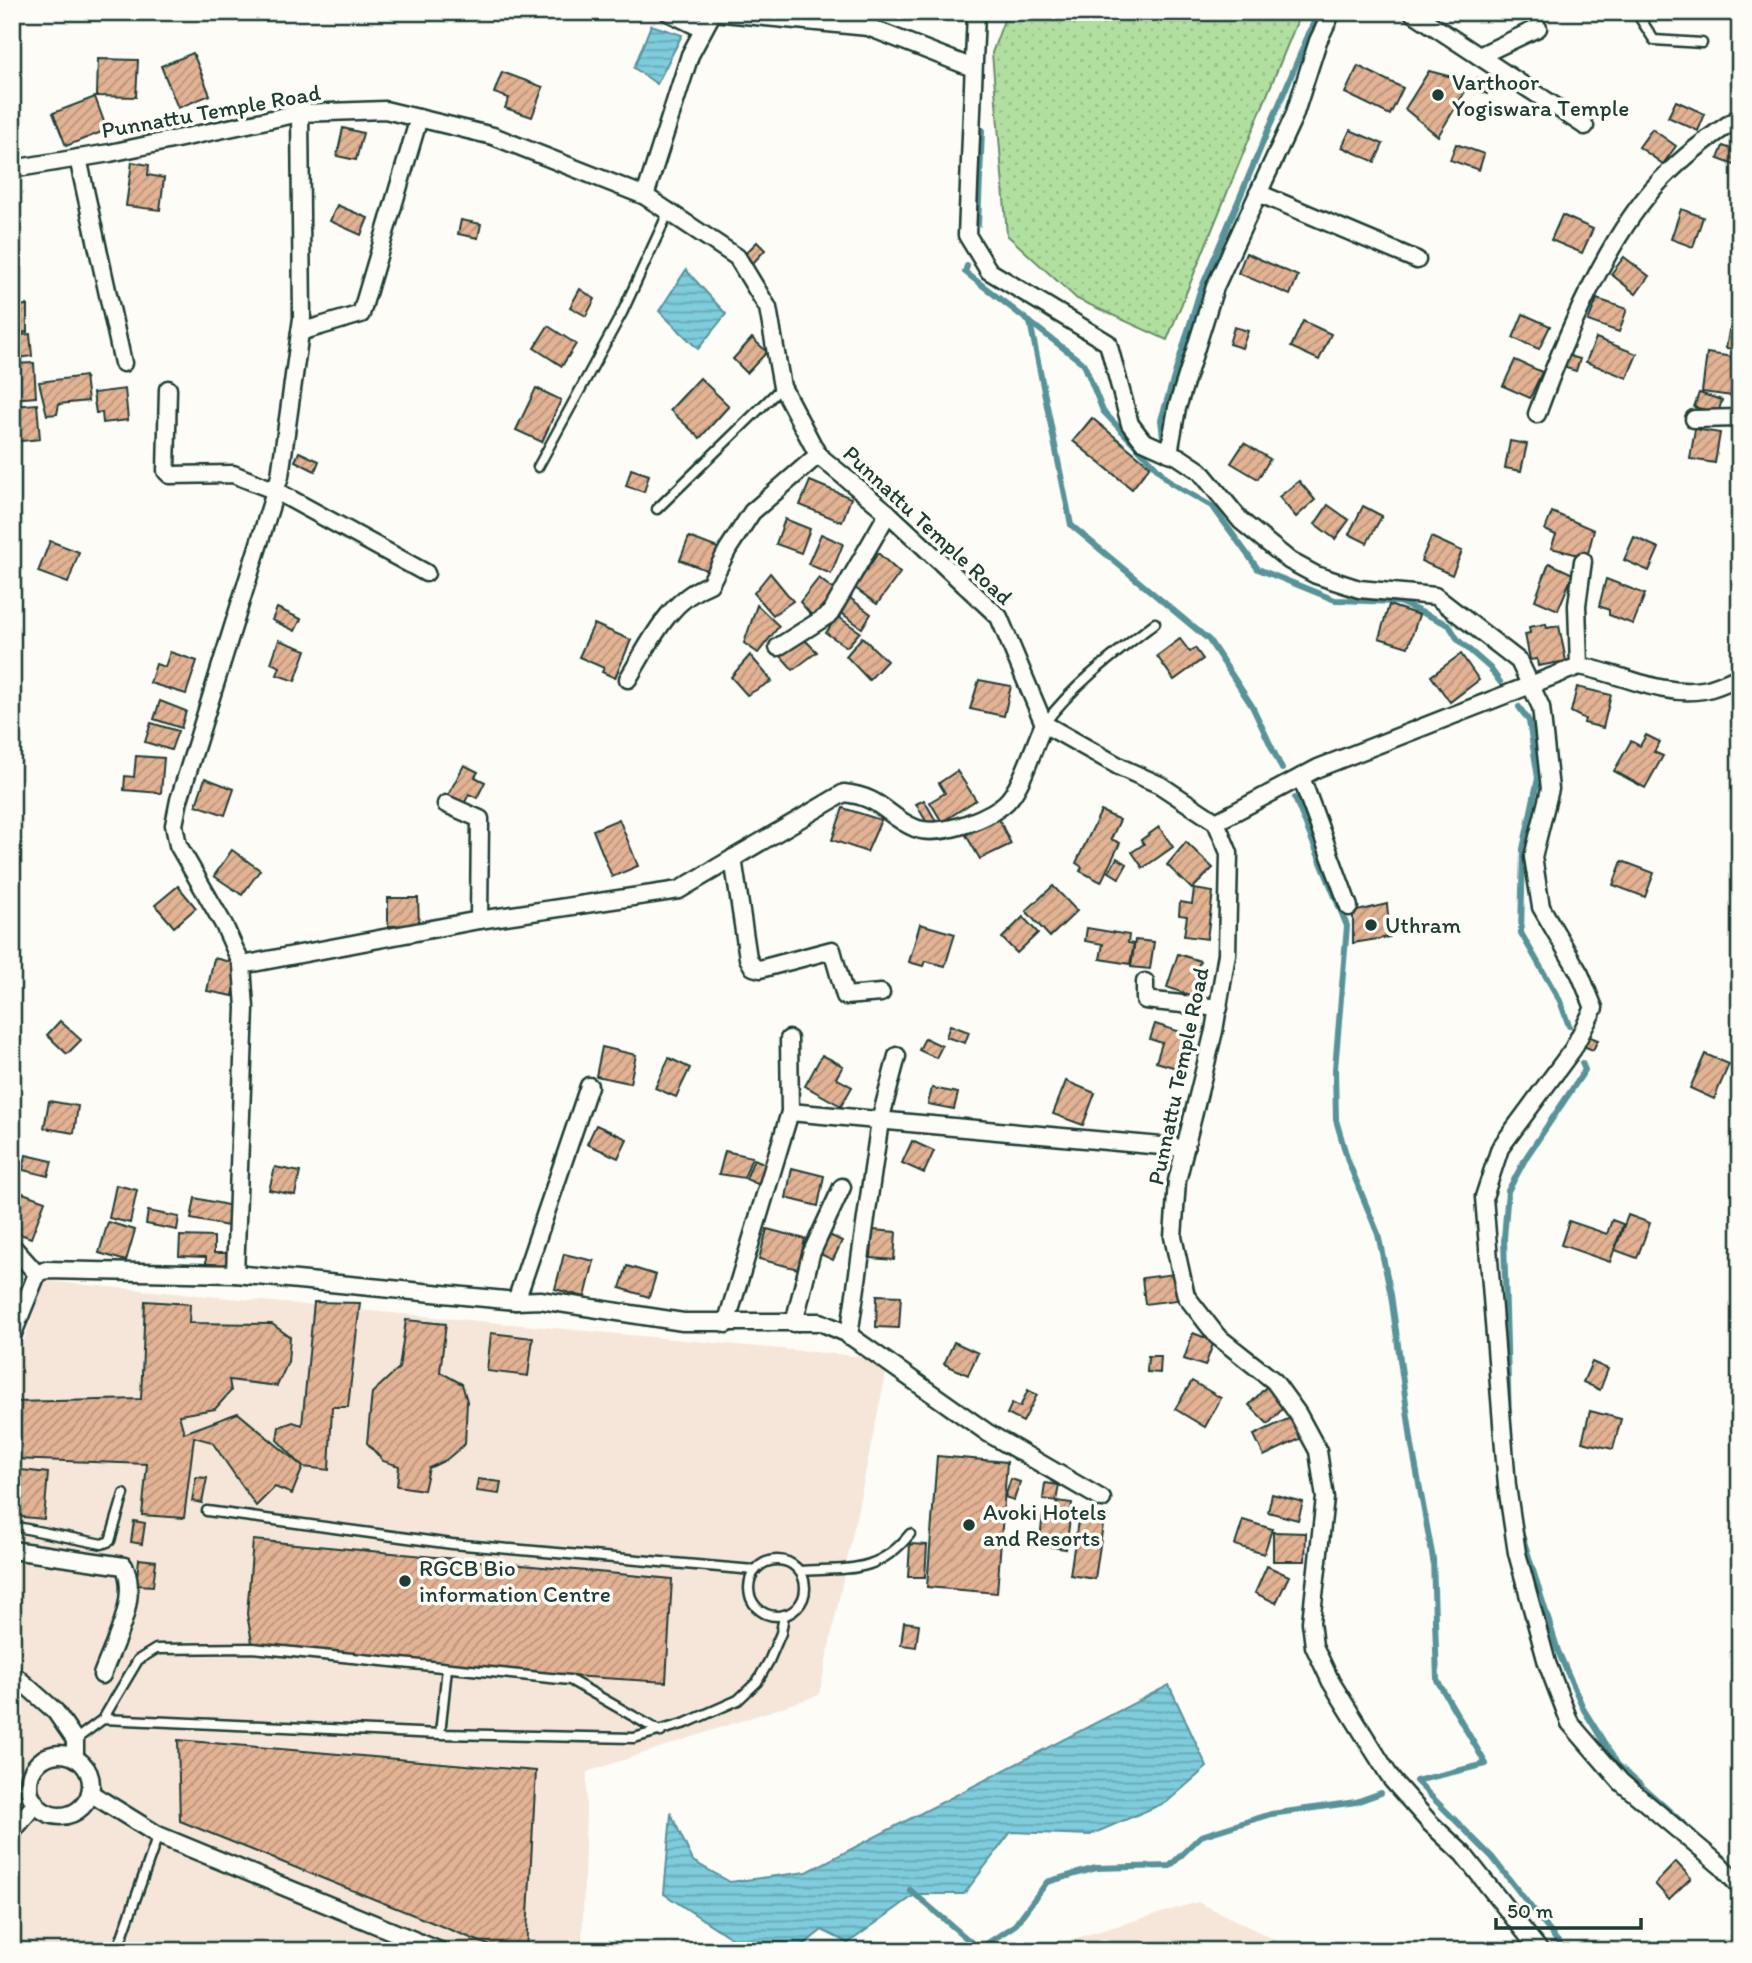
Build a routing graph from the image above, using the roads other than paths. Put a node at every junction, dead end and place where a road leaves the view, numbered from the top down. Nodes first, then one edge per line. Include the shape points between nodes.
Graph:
1 (668, 12) edge
2 (713, 12) edge
3 (976, 12) edge
4 (1332, 12) edge
5 (1412, 12) edge
6 (1636, 12) edge
7 (1538, 28) dead end
8 (703, 29) junction
9 (1702, 43) dead end
10 (1479, 56) junction
11 (973, 68) junction
12 (300, 113) junction
13 (1740, 117) edge
14 (419, 118) junction
15 (1585, 126) dead end
16 (78, 158) junction
17 (12, 169) edge
18 (1258, 193) junction
19 (645, 196) junction
20 (669, 211) junction
21 (1417, 260) dead end
22 (300, 332) junction
23 (123, 363) dead end
24 (782, 387) junction
25 (168, 389) dead end
26 (1537, 414) dead end
27 (1740, 418) edge
28 (1694, 419) dead end
29 (1169, 453) junction
30 (818, 455) junction
31 (538, 467) dead end
32 (276, 491) junction
33 (657, 509) dead end
34 (888, 513) junction
35 (1583, 561) dead end
36 (426, 573) dead end
37 (1155, 623) dead end
38 (778, 647) dead end
39 (1579, 666) junction
40 (1740, 677) edge
41 (628, 679) dead end
42 (1530, 687) junction
43 (1044, 724) junction
44 (1301, 777) junction
45 (446, 804) dead end
46 (1216, 822) junction
47 (733, 858) junction
48 (1349, 907) dead end
49 (480, 920) junction
50 (242, 965) junction
51 (1145, 982) dead end
52 (881, 993) dead end
53 (1219, 1008) junction
54 (789, 1039) dead end
55 (897, 1056) dead end
56 (589, 1086) dead end
57 (790, 1112) junction
58 (880, 1121) junction
59 (1183, 1148) junction
60 (842, 1187) dead end
61 (12, 1246) edge
62 (235, 1273) junction
63 (37, 1274) junction
64 (516, 1301) junction
65 (726, 1324) junction
66 (794, 1324) junction
67 (12, 1336) edge
68 (849, 1336) junction
69 (124, 1494) dead end
70 (1102, 1499) dead end
71 (207, 1511) dead end
72 (12, 1526) edge
73 (911, 1534) dead end
74 (12, 1550) edge
75 (754, 1570) junction
76 (800, 1571) junction
77 (784, 1615) junction
78 (447, 1668) junction
79 (12, 1673) edge
80 (102, 1675) dead end
81 (103, 1719) junction
82 (661, 1732) junction
83 (440, 1734) junction
84 (75, 1740) junction
85 (75, 1757) junction
86 (90, 1793) junction
87 (36, 1803) junction
88 (12, 1832) edge
89 (158, 1835) junction
90 (1740, 1887) edge
91 (117, 1951) edge
92 (440, 1951) edge
93 (1540, 1951) edge

1 - 8 street
2 - 8 street
2 - 11 street via 868,27
3 - 11 street
4 - 18 street
5 - 10 street
6 - 9 lane via 1654,40
7 - 10 street
8 - 19 street via 690,55
10 - 15 street
11 - 29 street via 967,235 975,252 989,271 1108,343 1130,424 1143,441
12 - 14 street, Punnattu Temple Road via 385,110
12 - 16 street, Punnattu Temple Road
12 - 22 street
13 - 26 street via 1661,180 1644,202 1615,245 1577,319
14 - 19 street, Punnattu Temple Road via 493,136
14 - 22 street via 361,314
16 - 17 street, Punnattu Temple Road
16 - 23 street
18 - 21 street
18 - 29 street via 1214,287 1177,408
19 - 20 street, Punnattu Temple Road
20 - 24 street, Punnattu Temple Road via 737,257 768,308
20 - 31 lane via 622,313
22 - 32 street
24 - 30 street, Punnattu Temple Road
24 - 33 lane
25 - 32 street via 166,471 170,475 233,474
27 - 28 street
29 - 42 street via 1200,471 1241,521 1290,561 1359,589 1435,596 1519,661
30 - 34 street, Punnattu Temple Road
30 - 41 street via 751,512 710,584 678,604
32 - 36 street
32 - 50 street via 174,825 178,845
34 - 38 street via 830,614
34 - 43 street, Punnattu Temple Road via 999,617
35 - 39 street via 1577,605
37 - 43 lane via 1062,700
39 - 40 street via 1677,691 1705,690
39 - 42 street
42 - 44 street
42 - 90 street via 1541,707 1550,789 1533,857 1541,907 1594,1008 1573,1049 1500,1148 1484,1197 1507,1486 1517,1553 1547,1663 1570,1723 1620,1782
43 - 46 street via 1160,785
43 - 47 street via 1010,799 983,817 944,831 916,829 865,795 844,793
44 - 46 street
44 - 48 street
45 - 49 street via 480,820
46 - 53 street, Punnattu Temple Road via 1228,853 1227,954
47 - 49 street via 679,890
47 - 52 street via 753,967 832,950 845,996
49 - 50 street
50 - 62 street via 245,1008
51 - 53 street via 1144,1000
53 - 59 street, Punnattu Temple Road
54 - 57 street
55 - 58 street
56 - 64 street
57 - 58 street
57 - 65 street
58 - 59 street
58 - 68 street
59 - 93 street, Punnattu Temple Road via 1173,1237 1186,1296 1217,1336 1274,1381 1318,1451 1325,1498 1311,1622 1314,1646 1392,1780 1463,1854
60 - 66 street via 811,1254
61 - 63 street
62 - 63 street via 46,1270
62 - 64 street
63 - 67 street
64 - 65 street via 540,1300 683,1322
65 - 66 street
66 - 68 street via 820,1322
68 - 70 street via 988,1433
69 - 72 lane via 110,1541 102,1544
71 - 75 lane via 452,1544
73 - 76 lane via 880,1563
74 - 80 street via 124,1566 130,1596
75 - 76 lane via 778,1559
75 - 77 lane via 748,1583 749,1597 757,1609 770,1616
76 - 77 lane via 805,1584 803,1598 796,1609
77 - 82 lane via 769,1661 738,1700
78 - 81 lane via 253,1648 156,1649 138,1660
78 - 82 lane via 570,1680
78 - 83 lane
79 - 84 street via 55,1711
81 - 83 lane
81 - 84 lane
82 - 83 lane via 634,1738
84 - 85 street
85 - 86 street via 89,1773
85 - 87 street via 55,1754 37,1765 29,1784
86 - 87 street via 71,1814 51,1814
86 - 89 street
87 - 88 street
89 - 91 lane
89 - 92 street

